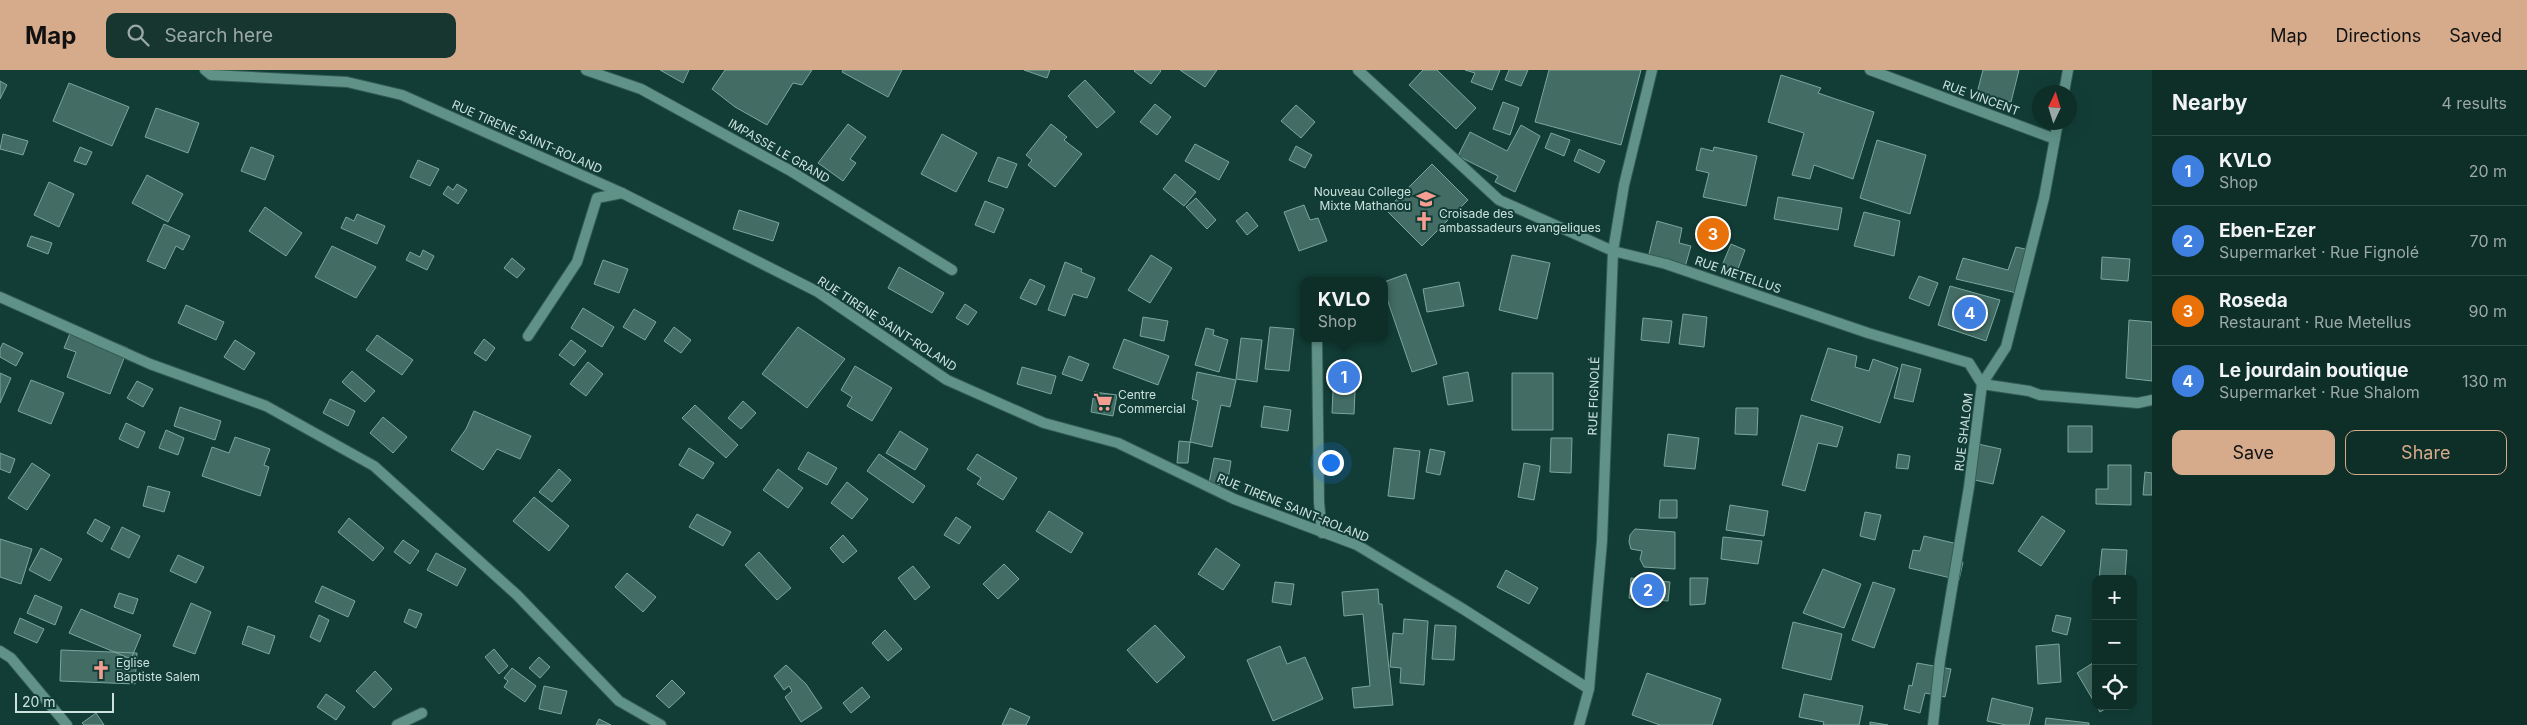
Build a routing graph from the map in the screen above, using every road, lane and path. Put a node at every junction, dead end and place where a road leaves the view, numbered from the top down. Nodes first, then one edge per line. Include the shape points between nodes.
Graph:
1 (205, 70) edge
2 (586, 70) edge
3 (1358, 70) edge
4 (1652, 70) edge
5 (1870, 70) edge
6 (2068, 70) edge
7 (2065, 85) edge
8 (2057, 130) edge
9 (2055, 139) junction
10 (622, 193) junction
11 (1613, 251) junction
12 (952, 270) dead end
13 (0, 297) edge
14 (528, 336) dead end
15 (1317, 342) edge
16 (1982, 384) junction
17 (2152, 400) edge
18 (1322, 533) junction
19 (0, 651) edge
20 (1590, 689) junction
21 (422, 713) dead end
22 (67, 725) edge
23 (397, 725) edge
24 (661, 725) edge
25 (1579, 725) edge
26 (1933, 725) edge

1 - 10 street, RUE TIRENE SAINT-ROLAND via 211,75 347,82 402,95
2 - 12 street, IMPASSE LE GRAND via 641,89 685,112 789,170
3 - 11 street, RUE METELLUS via 1499,200
4 - 11 street, RUE FIGNOLÉ via 1624,185
5 - 9 street, RUE VINCENT
6 - 7 street
8 - 9 street, RUE SHALOM
9 - 16 street, RUE SHALOM via 2044,198 2006,347
10 - 14 street via 597,198 577,262
10 - 18 street, RUE TIRENE SAINT-ROLAND via 818,292 947,380 1044,423 1118,443 1234,499
11 - 16 street, RUE METELLUS via 1666,264 1868,333 1969,363
11 - 20 street, RUE FIGNOLÉ via 1602,541
13 - 24 street via 150,364 266,406 374,466 517,595 619,701
15 - 18 street
16 - 17 street via 2040,395 2138,403
16 - 26 street, RUE SHALOM via 1970,487 1940,660
18 - 20 street, RUE TIRENE SAINT-ROLAND via 1356,545
19 - 22 street via 11,658
20 - 25 street, RUE FIGNOLÉ
21 - 23 street

